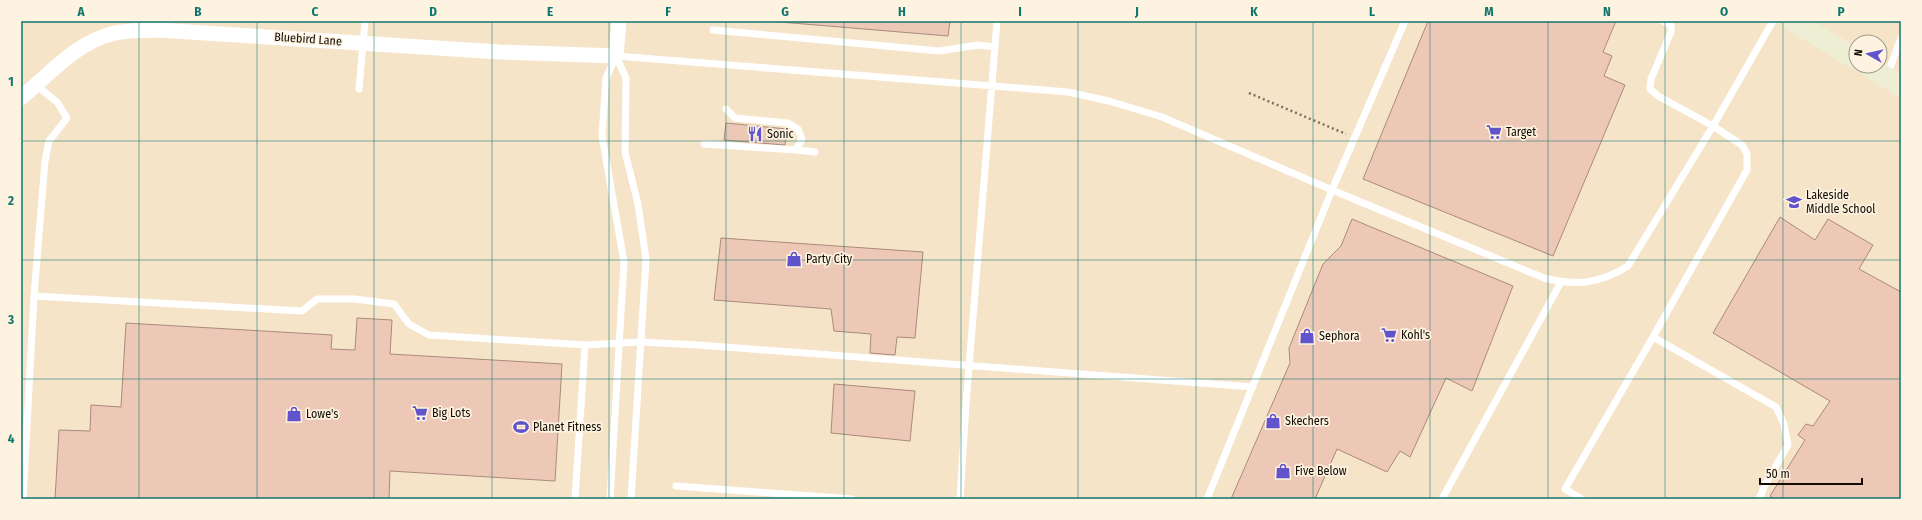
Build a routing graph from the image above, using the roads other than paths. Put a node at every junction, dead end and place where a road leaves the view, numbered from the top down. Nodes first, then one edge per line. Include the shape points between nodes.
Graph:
1 (365, 21) edge
2 (619, 21) edge
3 (996, 21) edge
4 (1405, 21) edge
5 (1663, 21) edge
6 (1773, 21) edge
7 (1792, 21) edge
8 (713, 30) dead end
9 (363, 42) junction
10 (1900, 43) edge
11 (995, 47) junction
12 (1848, 54) edge
13 (616, 56) junction
14 (1881, 74) edge
15 (1894, 82) edge
16 (36, 85) junction
17 (992, 86) junction
18 (359, 89) dead end
19 (21, 98) edge
20 (726, 109) dead end
21 (1713, 126) junction
22 (704, 144) dead end
23 (796, 150) junction
24 (815, 152) dead end
25 (1332, 190) junction
26 (1561, 282) junction
27 (34, 296) junction
28 (1653, 337) junction
29 (640, 342) junction
30 (620, 344) junction
31 (585, 345) junction
32 (969, 366) junction
33 (1253, 387) junction
34 (676, 486) dead end
35 (23, 499) edge
36 (575, 499) edge
37 (610, 499) edge
38 (631, 499) edge
39 (852, 499) edge
40 (960, 499) edge
41 (1207, 499) edge
42 (1442, 499) edge
43 (1582, 499) edge
44 (1759, 499) edge

1 - 9 lane
2 - 13 street
3 - 11 lane
4 - 25 lane
5 - 21 lane via 1671,25 1671,32 1651,79 1650,89
6 - 21 lane
7 - 12 street
8 - 11 lane via 939,51 978,45
9 - 13 street, Bluebird Lane via 500,52
9 - 16 street, Bluebird Lane via 158,30 115,33 83,46
9 - 18 lane
10 - 15 lane
11 - 17 lane
13 - 17 lane
13 - 29 lane via 626,78 625,152 638,204 646,259
13 - 30 lane via 606,78 602,136 624,262
14 - 15 street
16 - 19 street, Bluebird Lane
16 - 27 lane via 57,102 67,118 49,141 46,154
17 - 25 lane via 1068,92 1110,101 1162,117
17 - 32 lane
20 - 23 lane via 735,118 788,123 798,129 802,140
21 - 26 lane via 1628,266 1610,277 1578,284
21 - 28 lane via 1742,145 1747,154 1747,170
22 - 23 lane
23 - 24 lane
25 - 26 lane via 1544,278
25 - 33 lane
26 - 42 lane
27 - 31 lane via 302,311 317,300 355,299 394,304 409,324 429,335
27 - 35 lane
28 - 43 lane via 1565,489
28 - 44 lane via 1776,407 1784,424 1788,445
29 - 30 lane
29 - 32 lane
29 - 38 lane
30 - 31 lane
30 - 37 lane
31 - 36 lane
32 - 33 lane
32 - 40 lane
33 - 41 lane
34 - 39 lane

